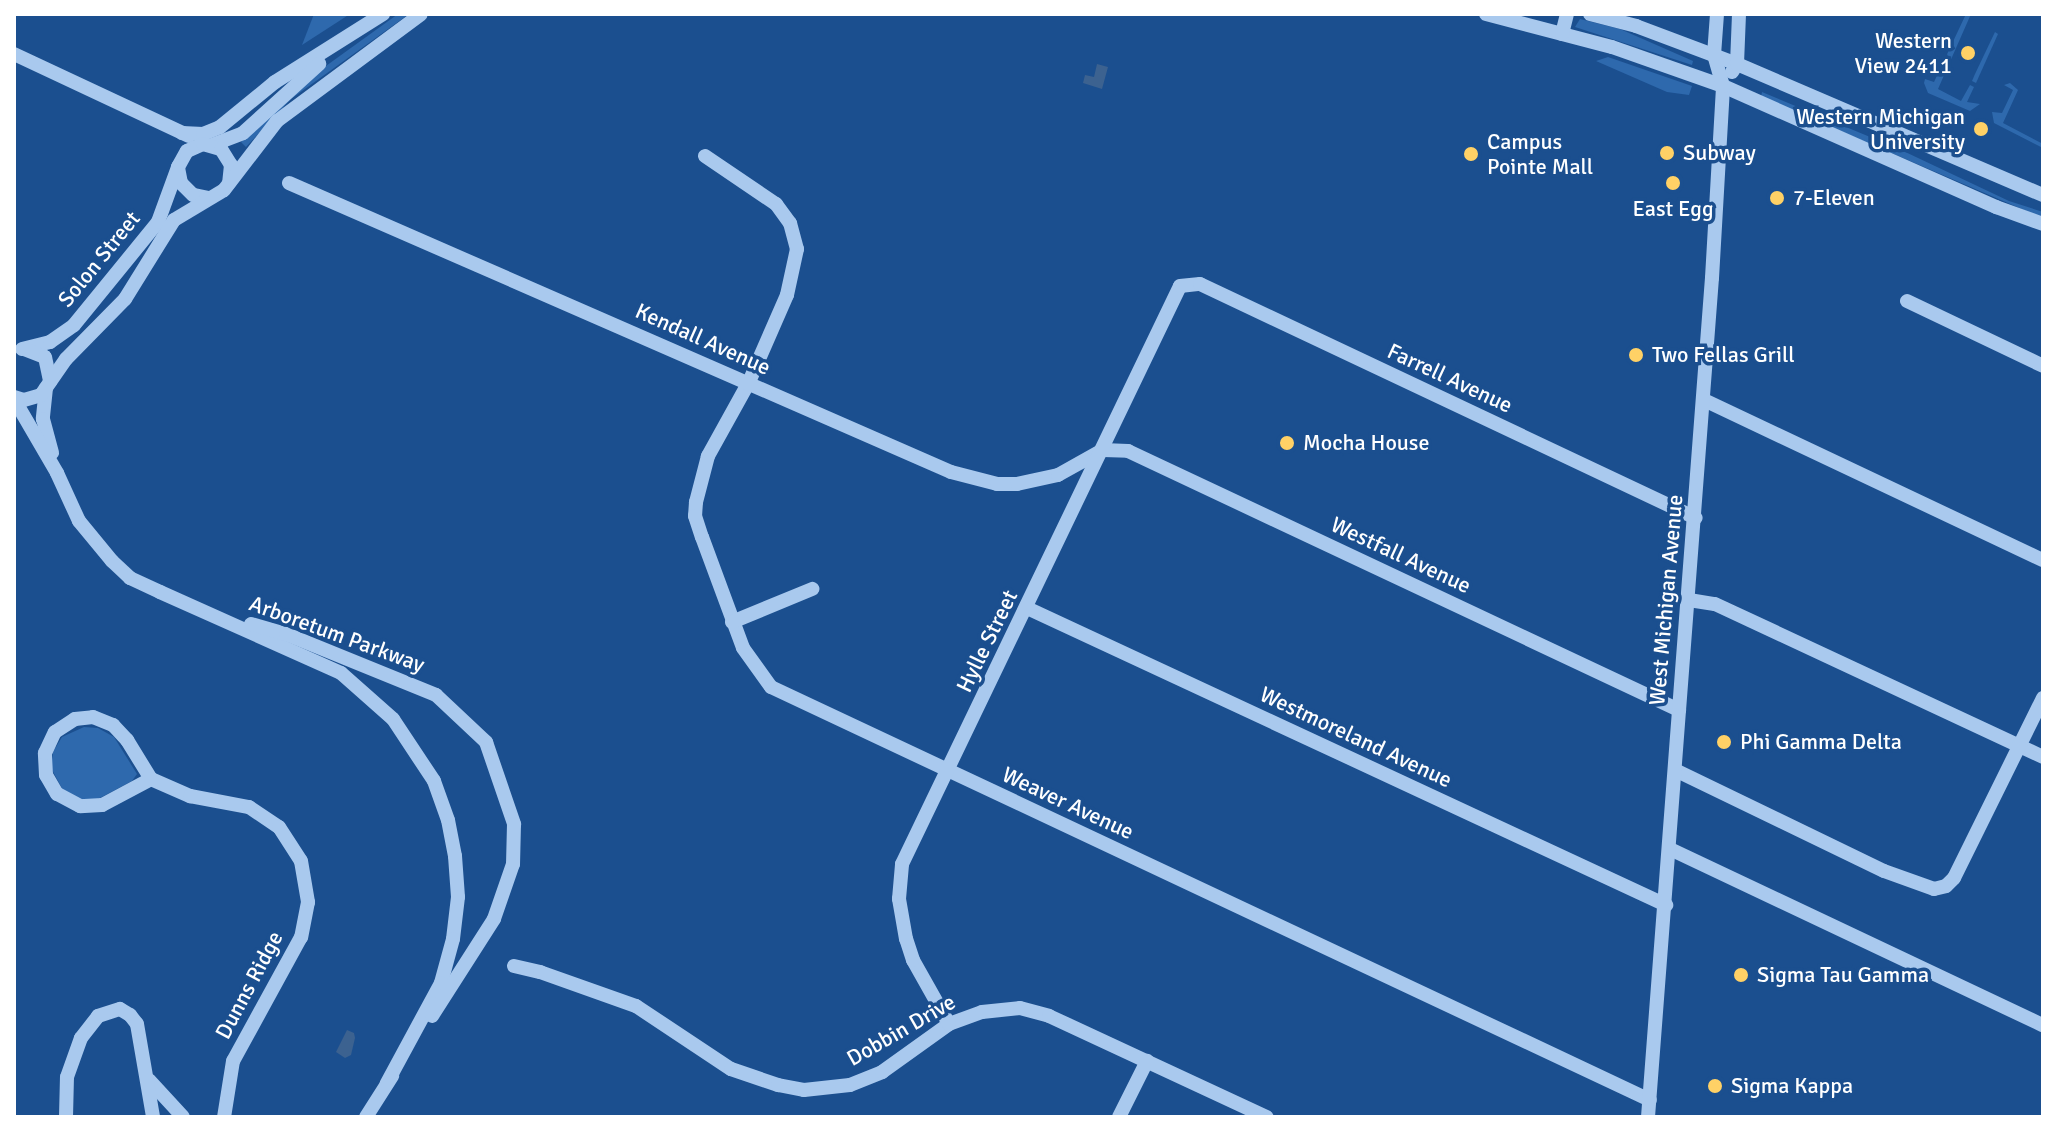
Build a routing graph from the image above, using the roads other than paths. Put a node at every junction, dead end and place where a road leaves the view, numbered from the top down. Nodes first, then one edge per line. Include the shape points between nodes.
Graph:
1 (384, 14) edge
2 (421, 14) edge
3 (1486, 14) edge
4 (1567, 14) edge
5 (1590, 14) edge
6 (1717, 14) edge
7 (1739, 14) edge
8 (1562, 34) junction
9 (14, 54) edge
10 (1714, 55) junction
11 (1737, 64) junction
12 (1723, 86) junction
13 (182, 133) junction
14 (208, 145) junction
15 (705, 156) dead end
16 (178, 167) junction
17 (229, 183) junction
18 (289, 183) dead end
19 (2043, 195) edge
20 (209, 198) junction
21 (2043, 224) edge
22 (1185, 283) joint
23 (1907, 301) dead end
24 (18, 350) edge
25 (2043, 366) edge
26 (749, 382) junction
27 (48, 385) junction
28 (14, 398) edge
29 (1704, 400) junction
30 (14, 410) edge
31 (27, 421) junction
32 (1103, 450) junction
33 (57, 473) junction
34 (1696, 518) junction
35 (2043, 560) edge
36 (812, 589) dead end
37 (160, 592) junction
38 (1689, 600) junction
39 (1027, 608) junction
40 (732, 622) junction
41 (2043, 698) edge
42 (1679, 710) junction
43 (2020, 746) junction
44 (2043, 757) edge
45 (1675, 770) junction
46 (947, 771) junction
47 (151, 779) junction
48 (1670, 849) junction
49 (1666, 905) junction
50 (514, 966) dead end
51 (949, 1024) junction
52 (2043, 1025) edge
53 (1147, 1061) junction
54 (149, 1079) junction
55 (387, 1083) junction
56 (1650, 1100) junction
57 (66, 1117) edge
58 (153, 1117) edge
59 (183, 1117) edge
60 (224, 1117) edge
61 (366, 1117) edge
62 (1119, 1117) edge
63 (1267, 1117) edge
64 (1648, 1117) edge

1 - 13 street via 275,82 220,127 203,134
1 - 14 street via 306,73 243,133
2 - 17 street via 277,121
3 - 8 street
4 - 8 street
5 - 10 street
6 - 10 street, West Michigan Avenue
7 - 11 street
8 - 12 street
9 - 13 street
10 - 11 street
10 - 12 street, West Michigan Avenue
11 - 12 street, West Michigan Avenue
11 - 19 street
12 - 21 street
12 - 29 street, West Michigan Avenue
13 - 14 street
14 - 16 street via 187,151
14 - 17 street via 227,156
15 - 26 street, Weaver Avenue via 776,204 794,235 794,275
16 - 20 street via 186,190
16 - 24 street, Solon Street via 166,205 148,236 74,325 50,342
17 - 20 street
18 - 26 street, Kendall Avenue
20 - 27 street, Solon Street via 174,220 125,299
22 - 32 street, Hylle Street via 1172,300
22 - 34 street, Farrell Avenue via 1200,284
23 - 25 street
24 - 27 street, Solon Street via 45,357
26 - 32 street, Kendall Avenue via 976,480 1036,481 1074,468
26 - 40 street, Weaver Avenue via 708,456 695,516
27 - 28 street via 33,399
27 - 33 street, Arboretum Parkway via 43,419
28 - 31 street, Arboretum Parkway
29 - 34 street, West Michigan Avenue
29 - 35 street
30 - 31 street
31 - 33 street, Arboretum Parkway
32 - 39 street, Hylle Street
32 - 42 street, Westfall Avenue via 1128,451
33 - 37 street, Arboretum Parkway via 79,521 101,550 130,578
34 - 38 street, West Michigan Avenue
36 - 40 street
37 - 55 street, Arboretum Parkway via 341,673 393,719 434,781 455,856 453,939 441,983
37 - 55 street, Arboretum Parkway via 286,634 436,695 465,719 491,753 514,824 509,879 494,919
38 - 42 street, West Michigan Avenue
38 - 43 street via 1715,604
39 - 46 street, Hylle Street
39 - 49 street, Westmoreland Avenue
40 - 46 street, Weaver Avenue via 752,664 771,687
41 - 43 street
42 - 45 street, West Michigan Avenue
43 - 44 street
43 - 45 street via 1954,878 1946,886 1925,889
45 - 48 street, West Michigan Avenue
46 - 51 street, Hylle Street via 902,864 899,899 913,960
46 - 56 street, Weaver Avenue
47 - 47 street via 102,805 80,806 57,794 46,775 45,753 55,732 75,719 93,717 113,725
47 - 60 street, Dunns Ridge via 190,796 249,807 279,827 301,861 308,902 301,937 233,1061
48 - 49 street, West Michigan Avenue
48 - 52 street
49 - 56 street, West Michigan Avenue
50 - 51 street, Dobbin Drive via 636,1006 744,1076 804,1090 850,1085 882,1072
51 - 53 street, Dobbin Drive via 982,1012 1020,1008
53 - 62 street
53 - 63 street, Dobbin Drive
54 - 57 street via 137,1024 120,1009 107,1011 89,1026 70,1062
54 - 58 street
54 - 59 street
55 - 61 street, Arboretum Parkway
56 - 64 street, West Michigan Avenue

